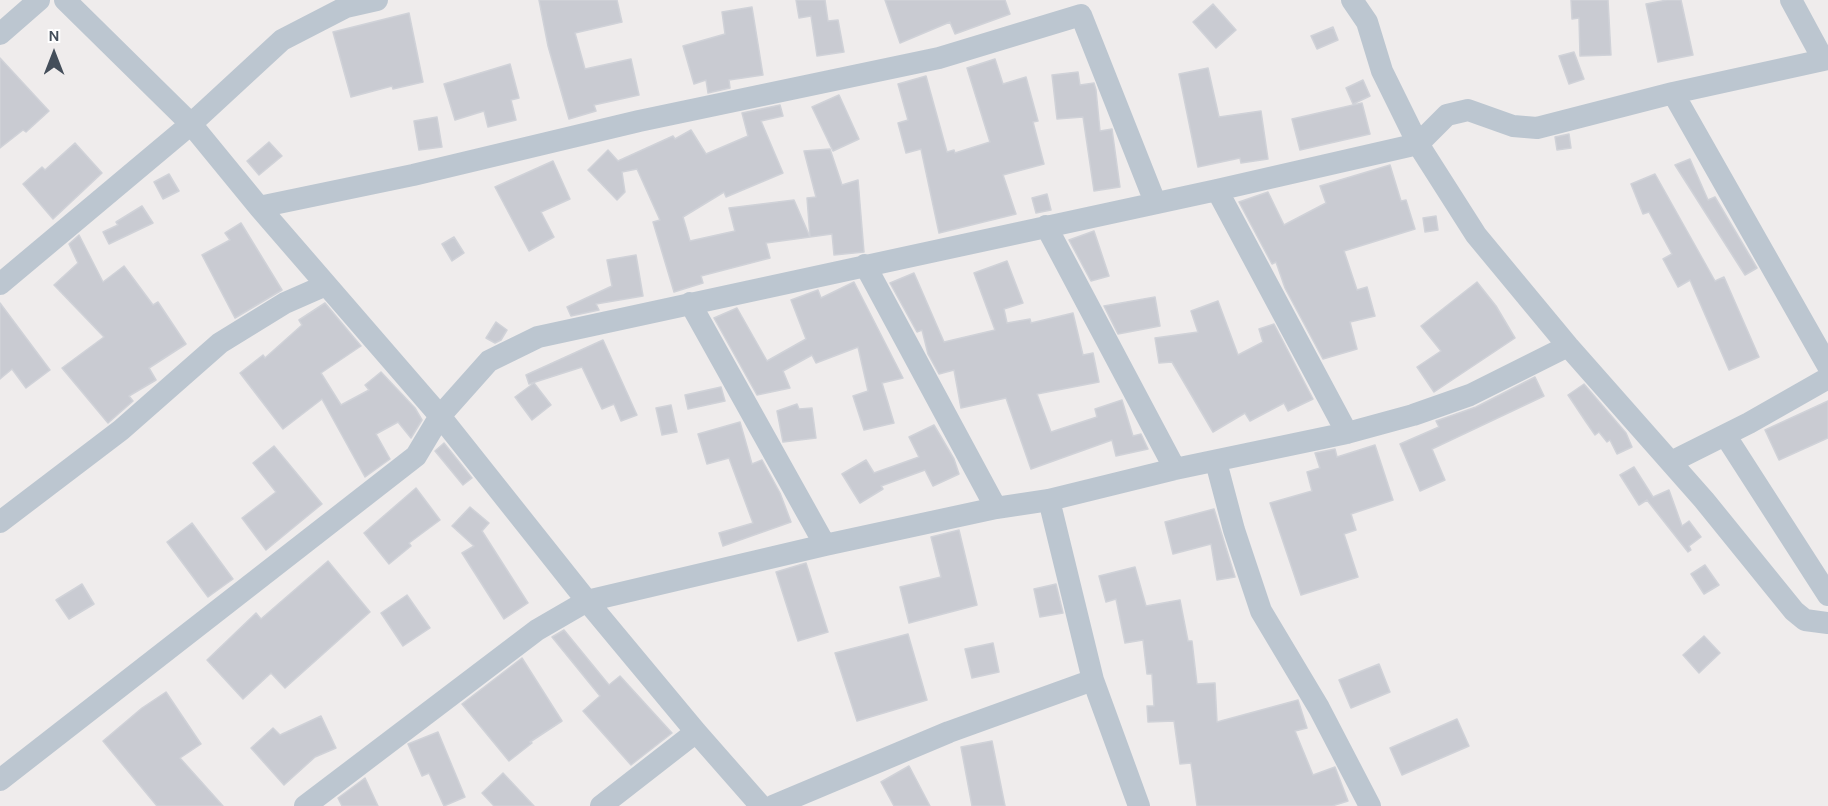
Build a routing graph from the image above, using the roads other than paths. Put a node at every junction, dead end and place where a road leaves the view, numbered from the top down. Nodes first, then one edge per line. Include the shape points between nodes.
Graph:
1 (39, 0) edge
2 (65, 0) edge
3 (377, 0) edge
4 (1352, 0) edge
5 (1791, 0) edge
6 (1076, 7) edge
7 (0, 34) edge
8 (1826, 59) edge
9 (1673, 93) junction
10 (191, 124) junction
11 (1418, 144) junction
12 (1217, 190) junction
13 (1155, 202) junction
14 (259, 207) junction
15 (1046, 226) junction
16 (865, 265) junction
17 (0, 284) edge
18 (326, 285) junction
19 (690, 303) junction
20 (1568, 346) junction
21 (1828, 366) edge
22 (1828, 378) edge
23 (440, 416) junction
24 (1347, 434) junction
25 (1725, 435) junction
26 (1216, 462) junction
27 (1671, 462) junction
28 (1175, 469) junction
29 (1049, 500) junction
30 (996, 508) junction
31 (0, 522) edge
32 (825, 545) junction
33 (1828, 595) edge
34 (587, 601) junction
35 (1828, 623) edge
36 (1093, 680) junction
37 (696, 732) junction
38 (0, 780) edge
39 (305, 806) edge
40 (602, 806) edge
41 (761, 806) edge
42 (773, 806) edge
43 (1139, 806) edge
44 (1370, 806) edge

1 - 7 street
2 - 10 street
3 - 10 street via 346,7 282,40
4 - 11 street via 1366,22 1382,71
5 - 8 street
6 - 13 street
6 - 14 street via 939,58 650,118
8 - 9 street
9 - 11 street via 1537,128 1513,126 1468,110 1447,115
9 - 21 street
10 - 14 street
10 - 17 street
11 - 12 street
11 - 20 street via 1476,235
12 - 13 street
12 - 24 street
13 - 15 street
14 - 18 street
15 - 16 street
15 - 28 street
16 - 19 street
16 - 30 street
18 - 23 street
18 - 31 street via 285,303 220,343 121,430
19 - 23 street via 538,337 489,361
19 - 32 street
20 - 24 street via 1470,395
20 - 27 street
22 - 25 street
23 - 34 street
23 - 38 street via 416,456
24 - 26 street
25 - 27 street
25 - 33 street
26 - 28 street
26 - 44 street via 1261,611 1320,708
27 - 35 street via 1794,611 1805,620
28 - 29 street
29 - 30 street
29 - 36 street
30 - 32 street
32 - 34 street
34 - 37 street
34 - 39 street via 537,630
36 - 42 street via 949,732
36 - 43 street
37 - 40 street
37 - 41 street

